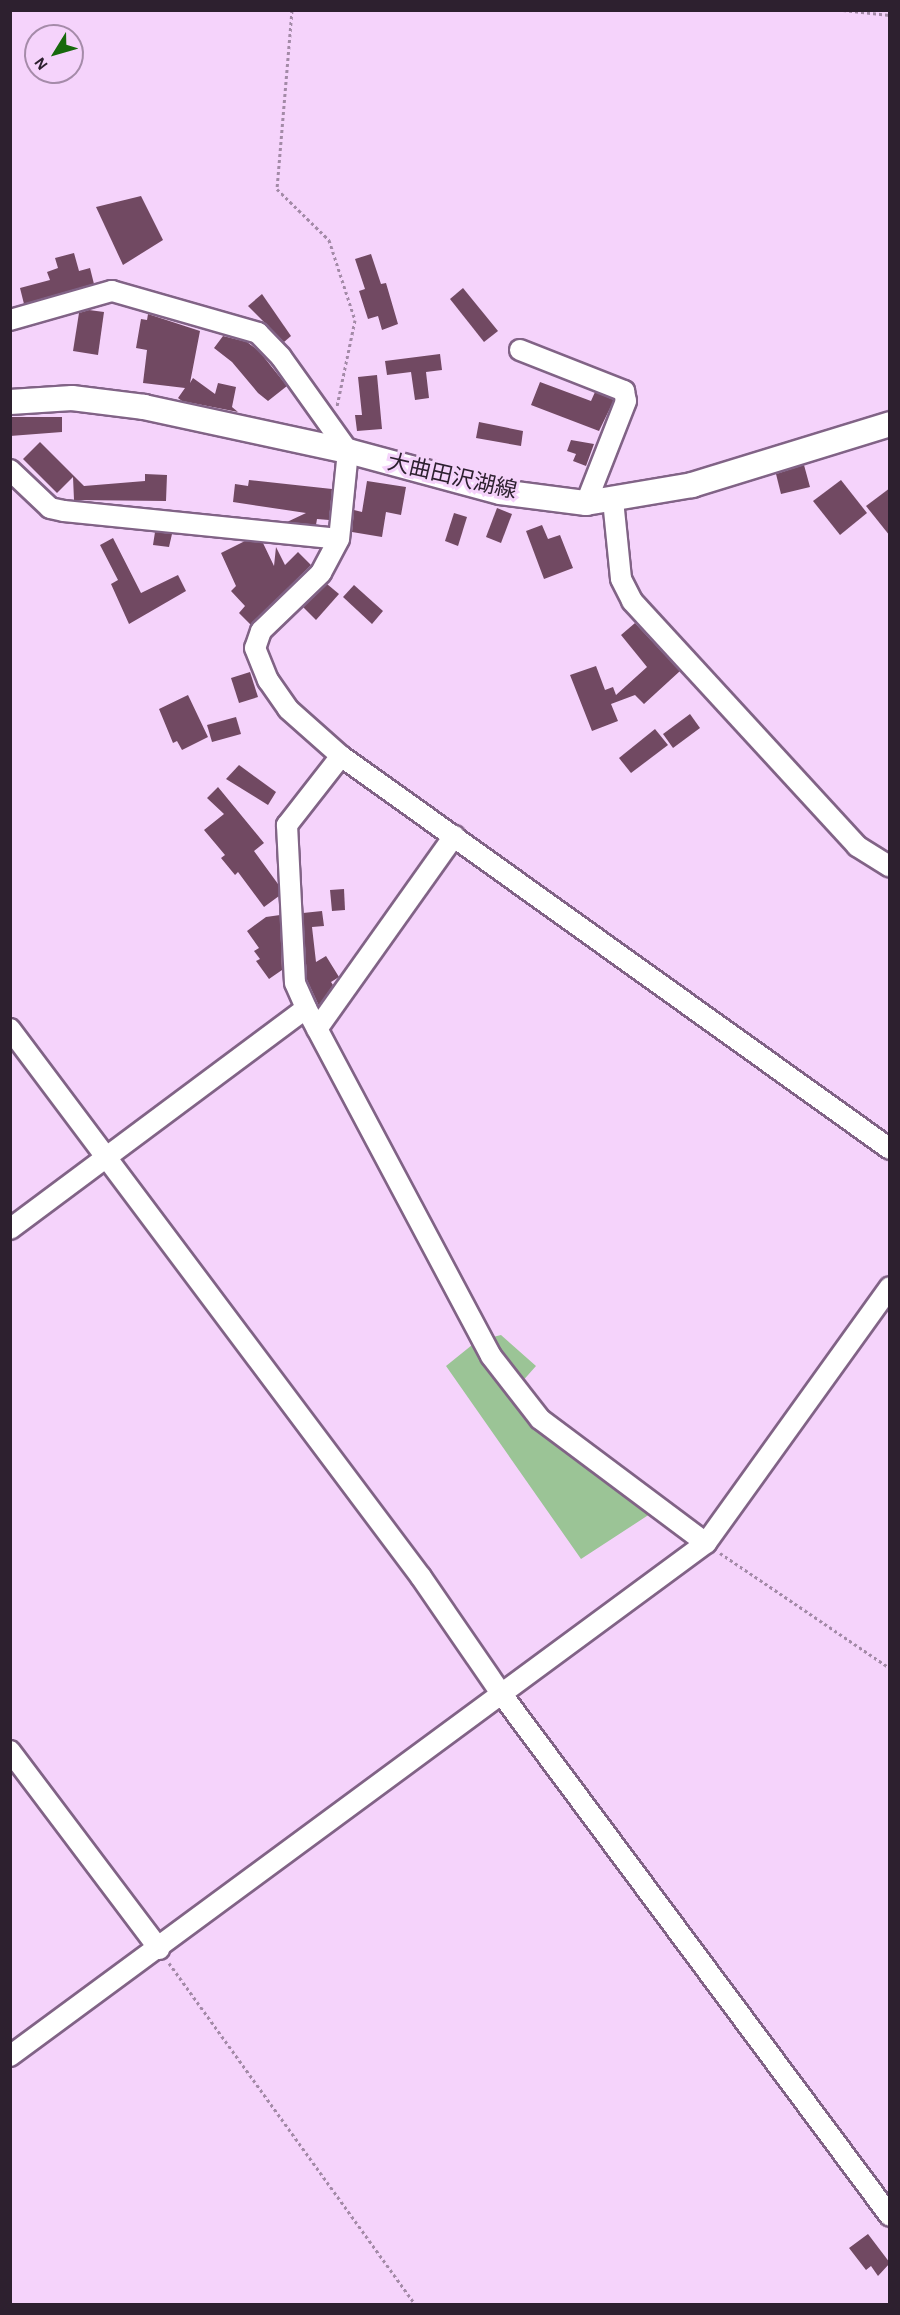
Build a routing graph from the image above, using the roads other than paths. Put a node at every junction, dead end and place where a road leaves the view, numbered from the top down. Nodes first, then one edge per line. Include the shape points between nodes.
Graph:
1 (10, 320) edge
2 (520, 350) dead end
3 (10, 402) edge
4 (890, 424) edge
5 (348, 451) junction
6 (10, 470) edge
7 (612, 500) junction
8 (586, 503) junction
9 (339, 539) junction
10 (341, 756) junction
11 (454, 837) junction
12 (890, 867) edge
13 (306, 1008) junction
14 (10, 1029) edge
15 (317, 1029) junction
16 (890, 1149) edge
17 (104, 1157) junction
18 (10, 1229) edge
19 (890, 1287) edge
20 (706, 1543) junction
21 (500, 1692) junction
22 (10, 1751) edge
23 (159, 1949) junction
24 (10, 2056) edge
25 (890, 2217) edge

1 - 5 street via 112,291 258,333 281,357
2 - 8 street via 624,391 626,402
3 - 5 main road, 大曲田沢湖線 via 72,398 144,407
4 - 7 main road, 大曲田沢湖線 via 692,485
5 - 8 main road, 大曲田沢湖線 via 500,492
5 - 9 street
6 - 9 street via 50,508 64,512
7 - 8 main road, 大曲田沢湖線
7 - 12 street via 621,579 632,601 857,846
9 - 10 street via 321,573 261,631 255,648 268,680 288,710
10 - 11 street
10 - 13 street via 287,825 295,983
11 - 15 street
11 - 16 street
13 - 15 street
13 - 17 street
14 - 17 street
15 - 20 street via 491,1356 540,1419
17 - 18 street
17 - 21 street via 421,1578
19 - 20 street
20 - 21 street
21 - 23 street
21 - 25 street
22 - 23 street
23 - 24 street

